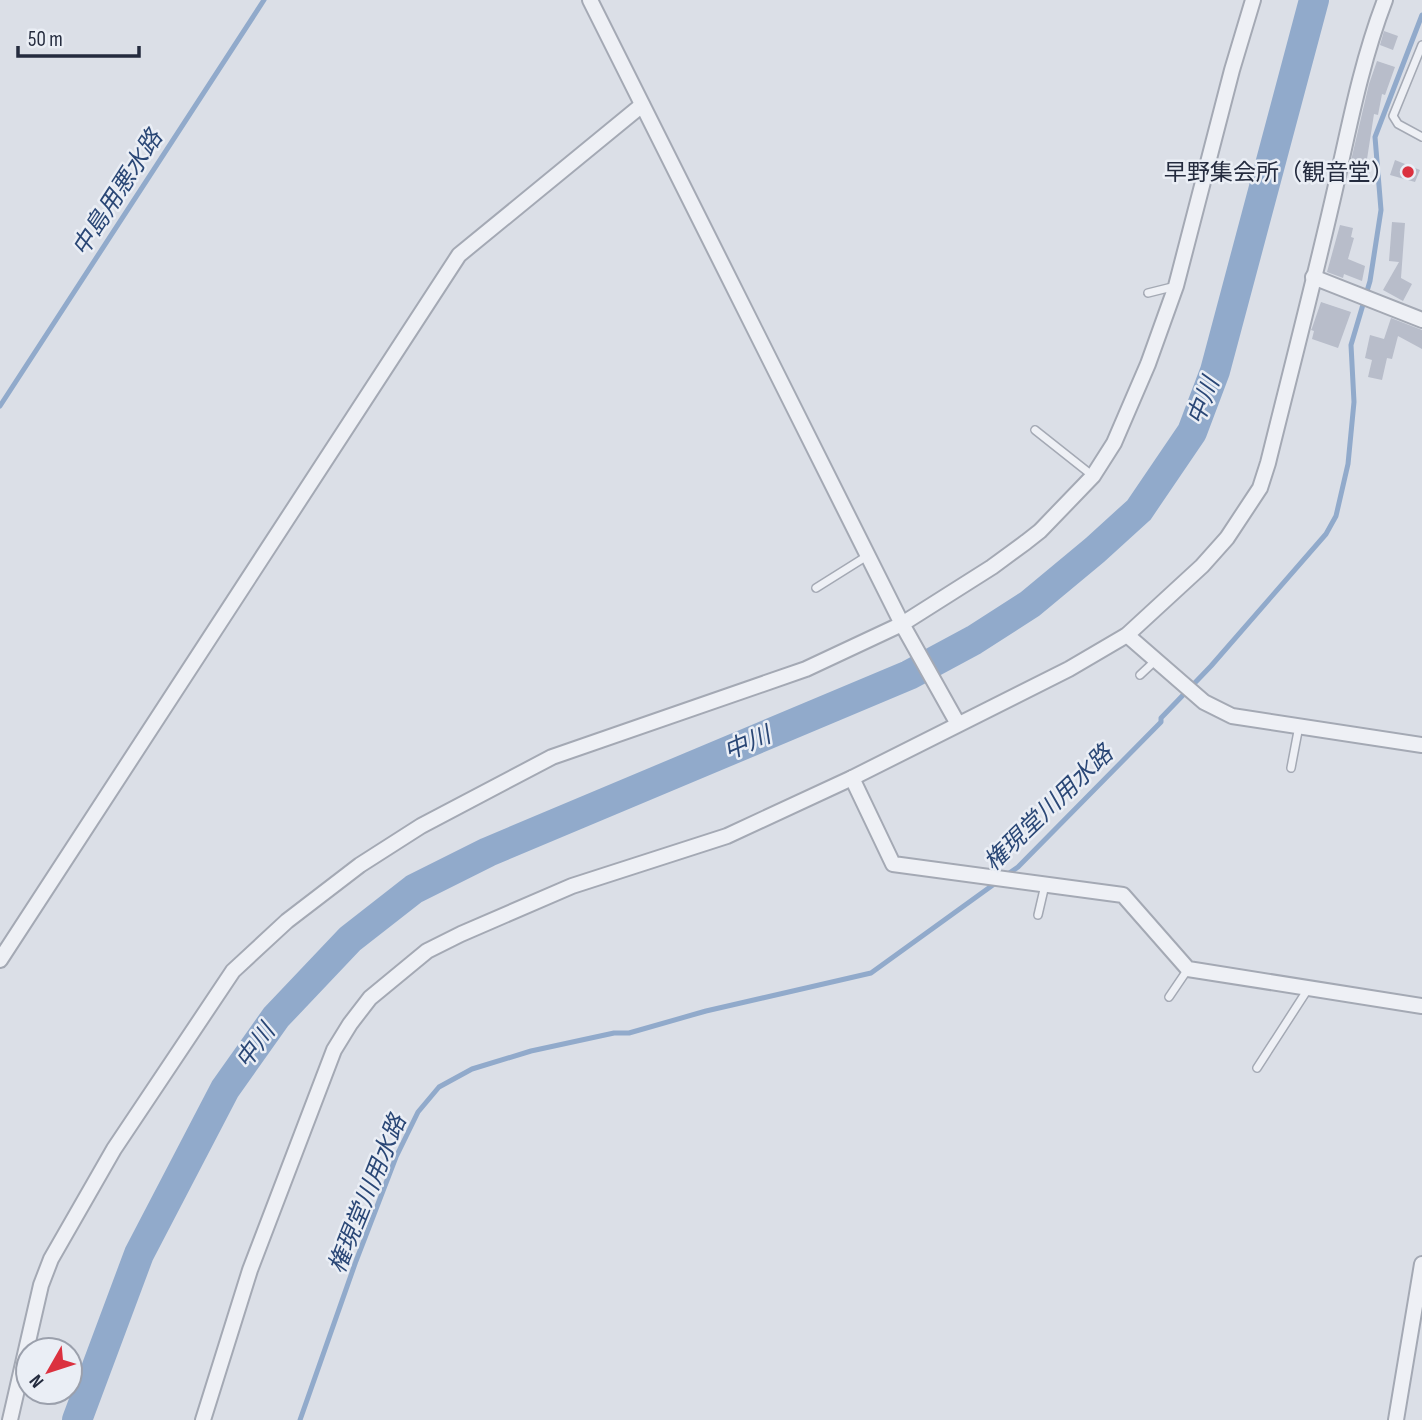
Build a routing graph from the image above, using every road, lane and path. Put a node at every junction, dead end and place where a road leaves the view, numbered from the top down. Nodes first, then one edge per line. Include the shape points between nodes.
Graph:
1 (590, 0) edge
2 (1253, 0) edge
3 (1385, 0) edge
4 (1422, 44) edge
5 (642, 105) junction
6 (1422, 137) edge
7 (1313, 277) junction
8 (1176, 286) junction
9 (1148, 293) dead end
10 (1422, 320) edge
11 (1035, 430) dead end
12 (1093, 476) junction
13 (868, 556) junction
14 (816, 588) dead end
15 (906, 631) junction
16 (1127, 635) junction
17 (1156, 660) junction
18 (1140, 675) dead end
19 (955, 719) junction
20 (1299, 726) junction
21 (1422, 745) edge
22 (1291, 768) dead end
23 (852, 778) junction
24 (1045, 885) junction
25 (1038, 915) dead end
26 (0, 960) edge
27 (1188, 969) junction
28 (1308, 989) junction
29 (1169, 997) dead end
30 (1422, 1006) edge
31 (1257, 1068) dead end
32 (1422, 1264) edge
33 (10, 1420) edge
34 (203, 1420) edge
35 (1395, 1420) edge

1 - 5 street
2 - 8 street
3 - 7 street via 1359,82
4 - 6 lane via 1393,116 1398,124
5 - 13 street
5 - 26 street via 459,255
7 - 10 street
7 - 16 street via 1259,488 1227,538 1202,566
8 - 9 lane
8 - 12 street via 1114,443
11 - 12 lane
12 - 15 street via 1040,531
13 - 14 lane
13 - 15 street
15 - 19 street
15 - 33 street via 552,757 421,826 287,921 233,971 207,1008 114,1149 51,1259
16 - 17 street
16 - 19 street via 1069,669
17 - 18 lane
17 - 20 street via 1204,702 1232,716
19 - 23 street
20 - 21 street
20 - 22 lane
23 - 24 street via 893,864
23 - 34 street via 727,836 572,886 461,934 427,951 370,998 334,1050 250,1270
24 - 25 lane
24 - 27 street via 1123,895
27 - 28 street
27 - 29 lane
28 - 30 street
28 - 31 lane
32 - 35 street

